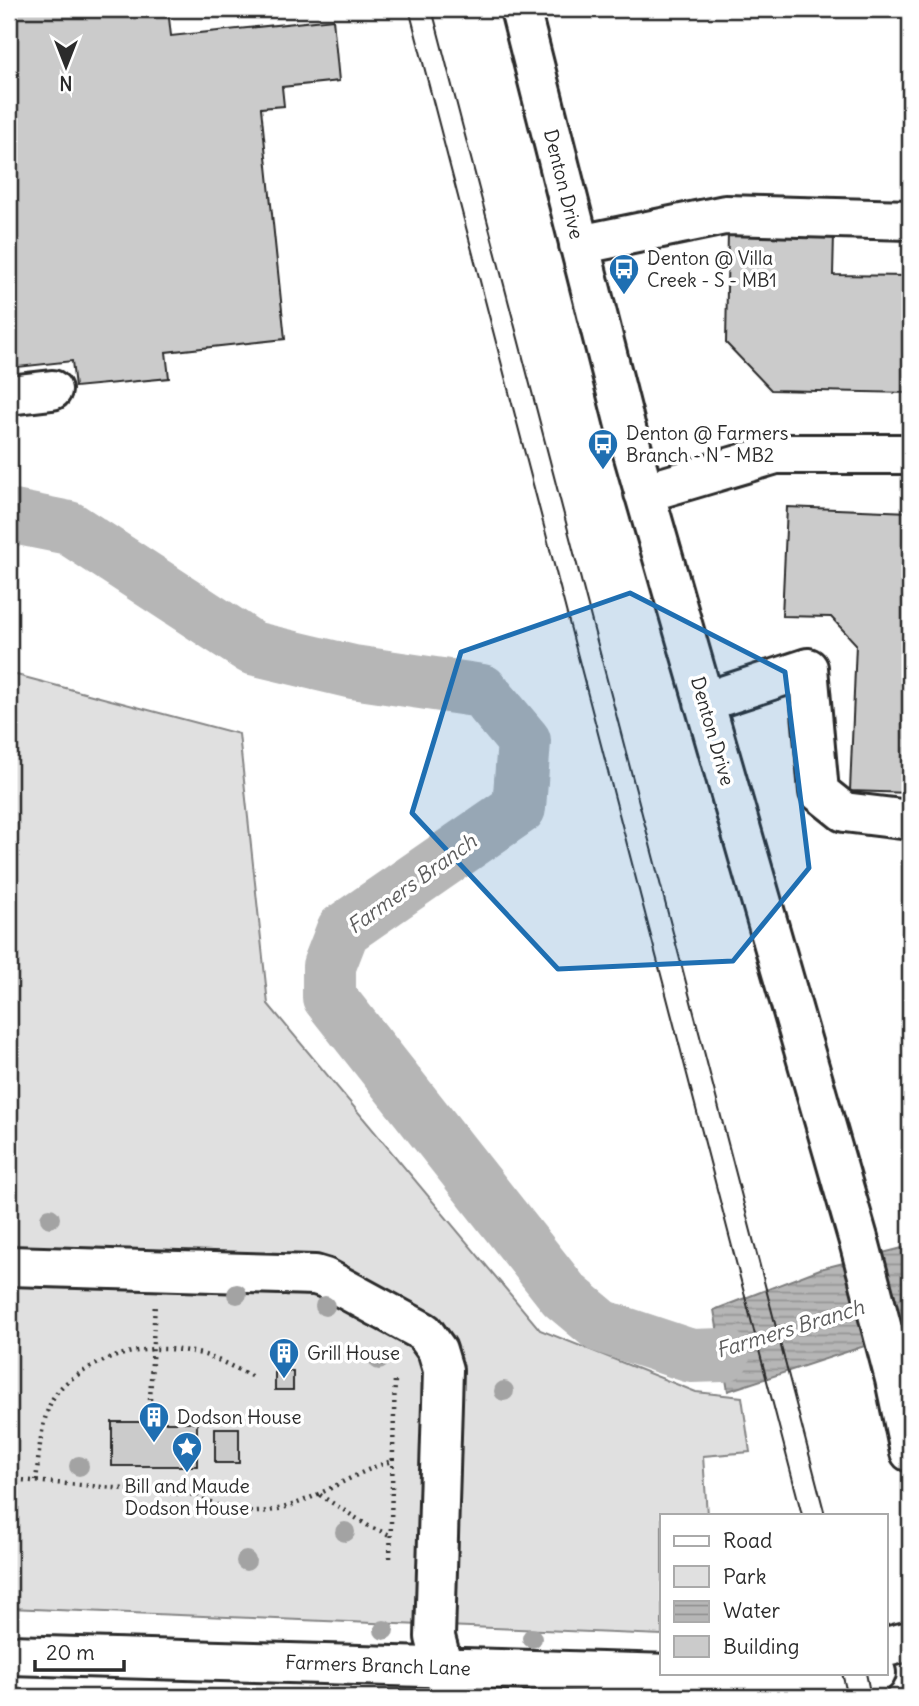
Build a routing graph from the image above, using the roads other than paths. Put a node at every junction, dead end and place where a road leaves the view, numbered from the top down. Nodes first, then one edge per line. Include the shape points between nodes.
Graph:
1 (520, 9) edge
2 (910, 220) edge
3 (579, 245) junction
4 (52, 390) dead end
5 (9, 396) edge
6 (910, 454) edge
7 (644, 493) junction
8 (704, 702) junction
9 (910, 820) edge
10 (9, 1266) edge
11 (910, 1452) edge
12 (910, 1641) edge
13 (888, 1646) edge
14 (9, 1655) edge
15 (910, 1665) edge
16 (888, 1670) edge
17 (707, 1674) edge
18 (871, 1674) edge
19 (447, 1682) edge

1 - 3 street, Denton Drive
2 - 3 street via 725,215
3 - 7 street, Denton Drive
4 - 5 street
6 - 7 street via 776,454
7 - 8 street, Denton Drive
8 - 9 street via 808,668 819,792 844,812
8 - 11 street, Denton Drive via 860,1245
10 - 19 street via 316,1275 424,1332 437,1350 443,1370 435,1637
12 - 13 street
14 - 19 street, Farmers Branch Lane
15 - 16 street
17 - 18 street, Farmers Branch Lane via 722,1686 795,1687
17 - 19 street, Farmers Branch Lane

